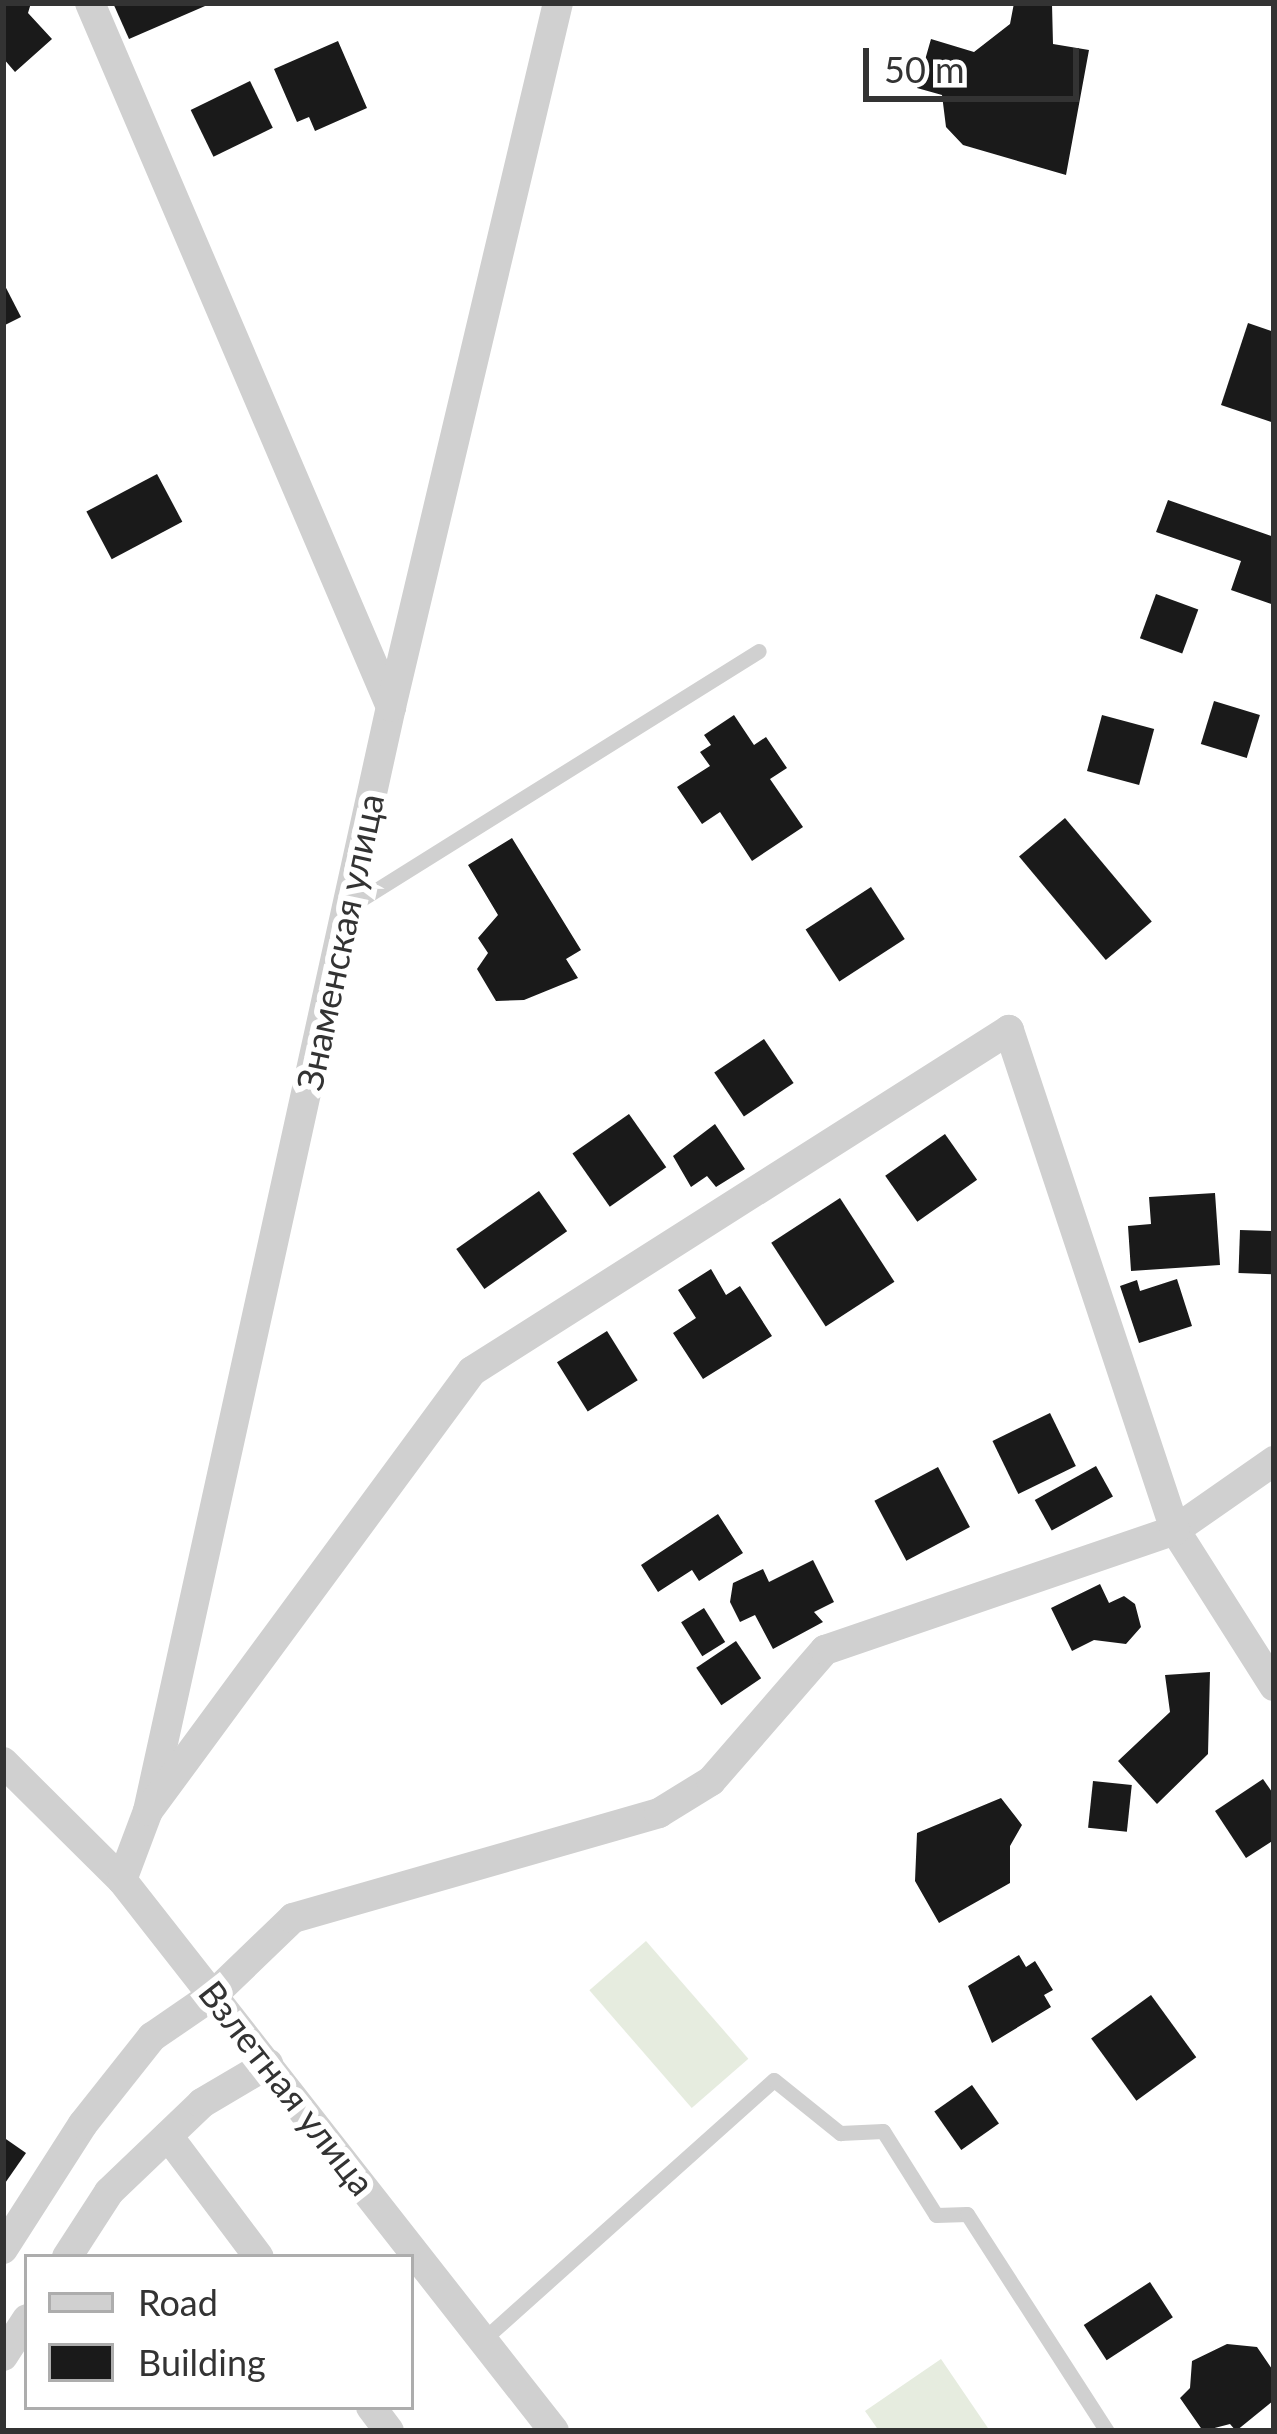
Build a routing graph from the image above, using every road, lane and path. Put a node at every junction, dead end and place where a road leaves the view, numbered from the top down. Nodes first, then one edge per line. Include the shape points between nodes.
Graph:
1 (90, 3) edge
2 (558, 3) edge
3 (759, 651) dead end
4 (392, 707) junction
5 (347, 908) junction
6 (1274, 1461) edge
7 (1175, 1530) junction
8 (1274, 1686) edge
9 (3, 1762) edge
10 (148, 1810) junction
11 (122, 1880) junction
12 (213, 1995) junction
13 (268, 2064) junction
14 (168, 2136) junction
15 (3, 2249) edge
16 (69, 2254) edge
17 (257, 2254) edge
18 (24, 2324) edge
19 (485, 2338) junction
20 (3, 2356) edge
21 (554, 2431) edge
22 (1107, 2431) edge

1 - 4 street
2 - 4 street, Знаменская улица
3 - 5 lane
4 - 5 street, Знаменская улица
5 - 10 street, Знаменская улица
6 - 7 street
7 - 8 street
7 - 10 street via 1009,1030 472,1371
7 - 12 street via 824,1650 711,1781 659,1813 293,1918
9 - 11 street, Взлетная улица
10 - 11 street, Знаменская улица
11 - 12 street, Взлетная улица
12 - 13 street, Взлетная улица
12 - 15 street via 152,2037 83,2124
13 - 14 street via 202,2103
13 - 19 street, Взлетная улица
14 - 16 street via 109,2192
14 - 17 street
18 - 20 street
19 - 21 street, Взлетная улица
19 - 22 lane via 774,2080 840,2133 884,2131 936,2215 967,2214

